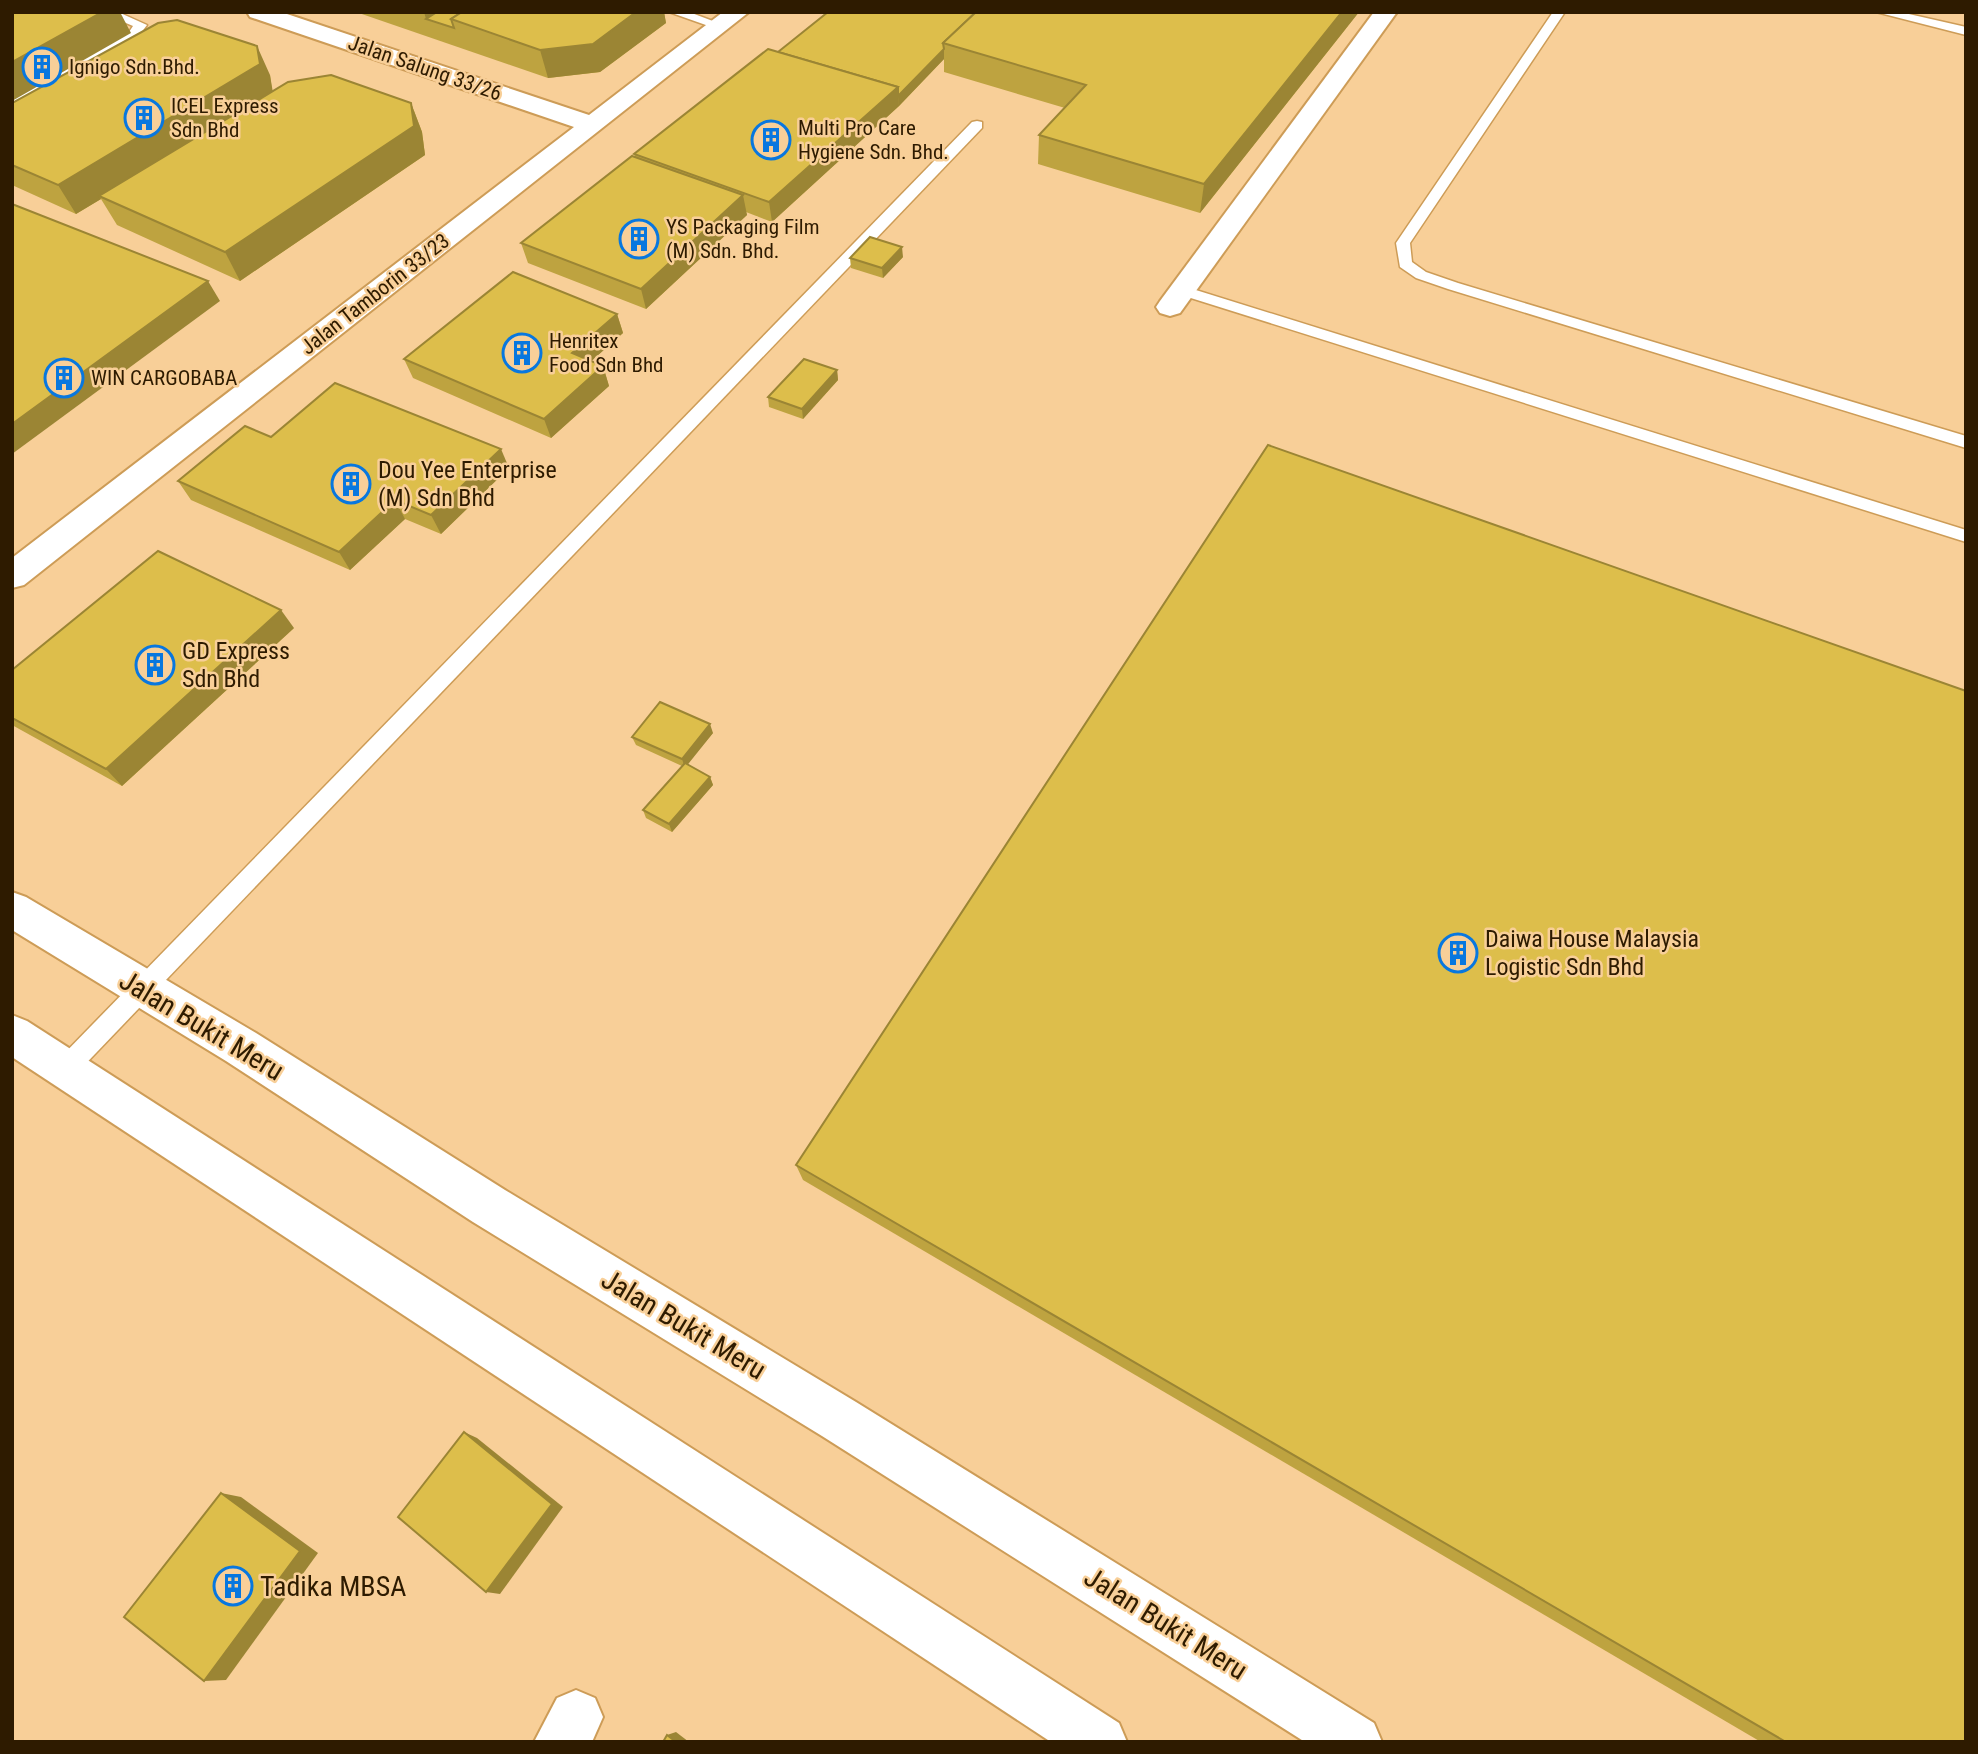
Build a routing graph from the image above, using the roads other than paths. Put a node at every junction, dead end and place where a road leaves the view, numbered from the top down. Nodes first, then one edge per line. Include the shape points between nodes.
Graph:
1 (106, 12) edge
2 (258, 12) edge
3 (674, 12) edge
4 (1387, 12) edge
5 (1559, 12) edge
6 (1882, 12) edge
7 (729, 19) edge
8 (1966, 31) edge
9 (12, 104) edge
10 (593, 125) junction
11 (976, 125) dead end
12 (1176, 299) joint
13 (1966, 442) edge
14 (1966, 536) edge
15 (12, 576) edge
16 (12, 909) edge
17 (142, 989) junction
18 (12, 1034) edge
19 (65, 1069) junction
20 (1100, 1742) edge
21 (1355, 1742) edge

1 - 9 lane via 141,25 134,35
2 - 10 street, Jalan Salung 33/26
3 - 7 lane
4 - 12 street
5 - 13 lane via 1402,243 1405,264 1453,286
6 - 8 lane
7 - 10 street, Jalan Tamborin 33/23
10 - 15 street, Jalan Tamborin 33/23
11 - 17 lane
12 - 14 lane
16 - 17 street, Jalan Bukit Meru
17 - 19 lane
17 - 21 street, Jalan Bukit Meru
18 - 19 street
19 - 20 street

